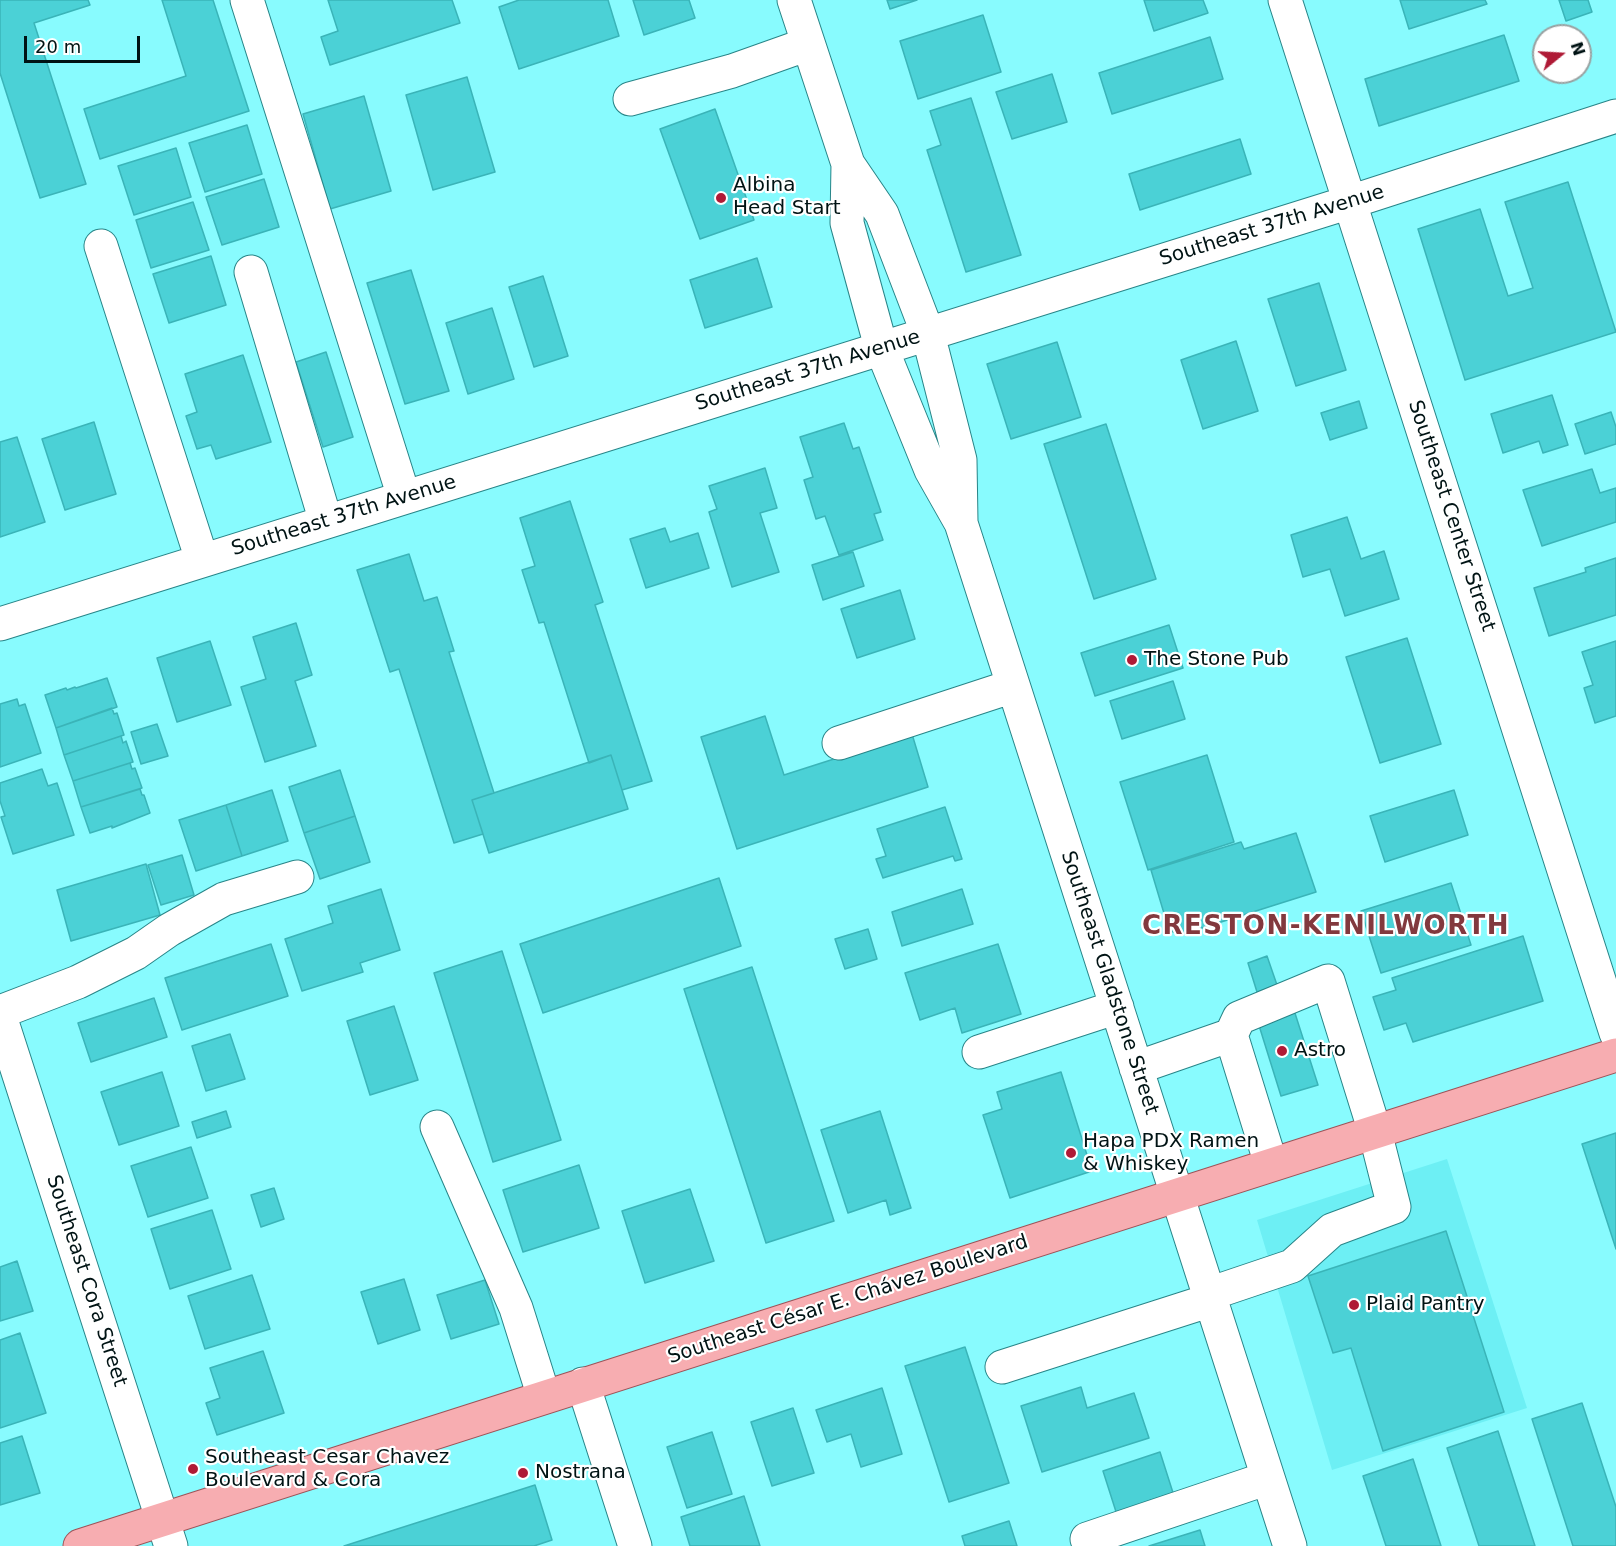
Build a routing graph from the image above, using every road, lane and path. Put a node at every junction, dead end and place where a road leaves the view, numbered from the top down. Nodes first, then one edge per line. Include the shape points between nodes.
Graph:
1 (247, 0) edge
2 (794, 0) edge
3 (1285, 0) edge
4 (808, 44) junction
5 (630, 99) dead end
6 (1616, 116) edge
7 (848, 164) junction
8 (1350, 202) junction
9 (101, 246) dead end
10 (251, 272) dead end
11 (928, 334) junction
12 (881, 347) junction
13 (404, 497) junction
14 (326, 522) junction
15 (961, 523) junction
16 (202, 560) junction
17 (0, 624) edge
18 (1013, 686) junction
19 (839, 743) dead end
20 (297, 877) dead end
21 (1117, 1007) junction
22 (0, 1014) edge
23 (1616, 1033) edge
24 (1231, 1035) junction
25 (979, 1052) dead end
26 (1616, 1055) edge
27 (1136, 1068) junction
28 (437, 1126) dead end
29 (1375, 1132) junction
30 (1271, 1164) junction
31 (1176, 1194) junction
32 (1210, 1297) junction
33 (1002, 1367) dead end
34 (584, 1384) junction
35 (544, 1397) junction
36 (1268, 1478) junction
37 (167, 1533) edge
38 (1087, 1539) dead end
39 (80, 1546) edge
40 (635, 1546) edge
41 (1290, 1546) edge

1 - 13 street
2 - 4 street, Southeast Gladstone Street
3 - 8 street, Southeast Center Street
4 - 5 street via 732,71
4 - 7 street, Southeast Gladstone Street
6 - 8 street, Southeast 37th Avenue
7 - 11 street, Southeast Gladstone Street via 882,214
7 - 12 street, Southeast Gladstone Street via 847,223
8 - 11 street, Southeast 37th Avenue
8 - 23 street, Southeast Center Street
9 - 16 street
10 - 14 street
11 - 12 street, Southeast 37th Avenue
11 - 15 street, Southeast Gladstone Street via 960,460
12 - 13 street, Southeast 37th Avenue
12 - 15 street, Southeast Gladstone Street via 931,470
13 - 14 street, Southeast 37th Avenue
14 - 16 street, Southeast 37th Avenue
15 - 18 street, Southeast Gladstone Street
16 - 17 street, Southeast 37th Avenue
18 - 19 street
18 - 21 street, Southeast Gladstone Street
20 - 22 street via 224,899 136,954
21 - 25 street
21 - 27 street, Southeast Gladstone Street
22 - 37 street, Southeast Cora Street
24 - 27 street
24 - 29 street via 1239,1018 1328,981
24 - 30 street
26 - 29 main road, Southeast César E. Chávez Boulevard
27 - 31 street, Southeast Gladstone Street
28 - 35 street via 516,1308
29 - 30 main road, Southeast César E. Chávez Boulevard
29 - 32 street via 1394,1207 1332,1230 1292,1266
30 - 31 main road, Southeast César E. Chávez Boulevard
31 - 32 street, Southeast Gladstone Street
31 - 34 main road, Southeast César E. Chávez Boulevard
32 - 33 street
32 - 36 street, Southeast Gladstone Street
34 - 35 main road, Southeast César E. Chávez Boulevard
34 - 40 street
35 - 37 main road, Southeast César E. Chávez Boulevard
36 - 38 street
36 - 41 street, Southeast Gladstone Street
37 - 39 main road, Southeast César E. Chávez Boulevard

